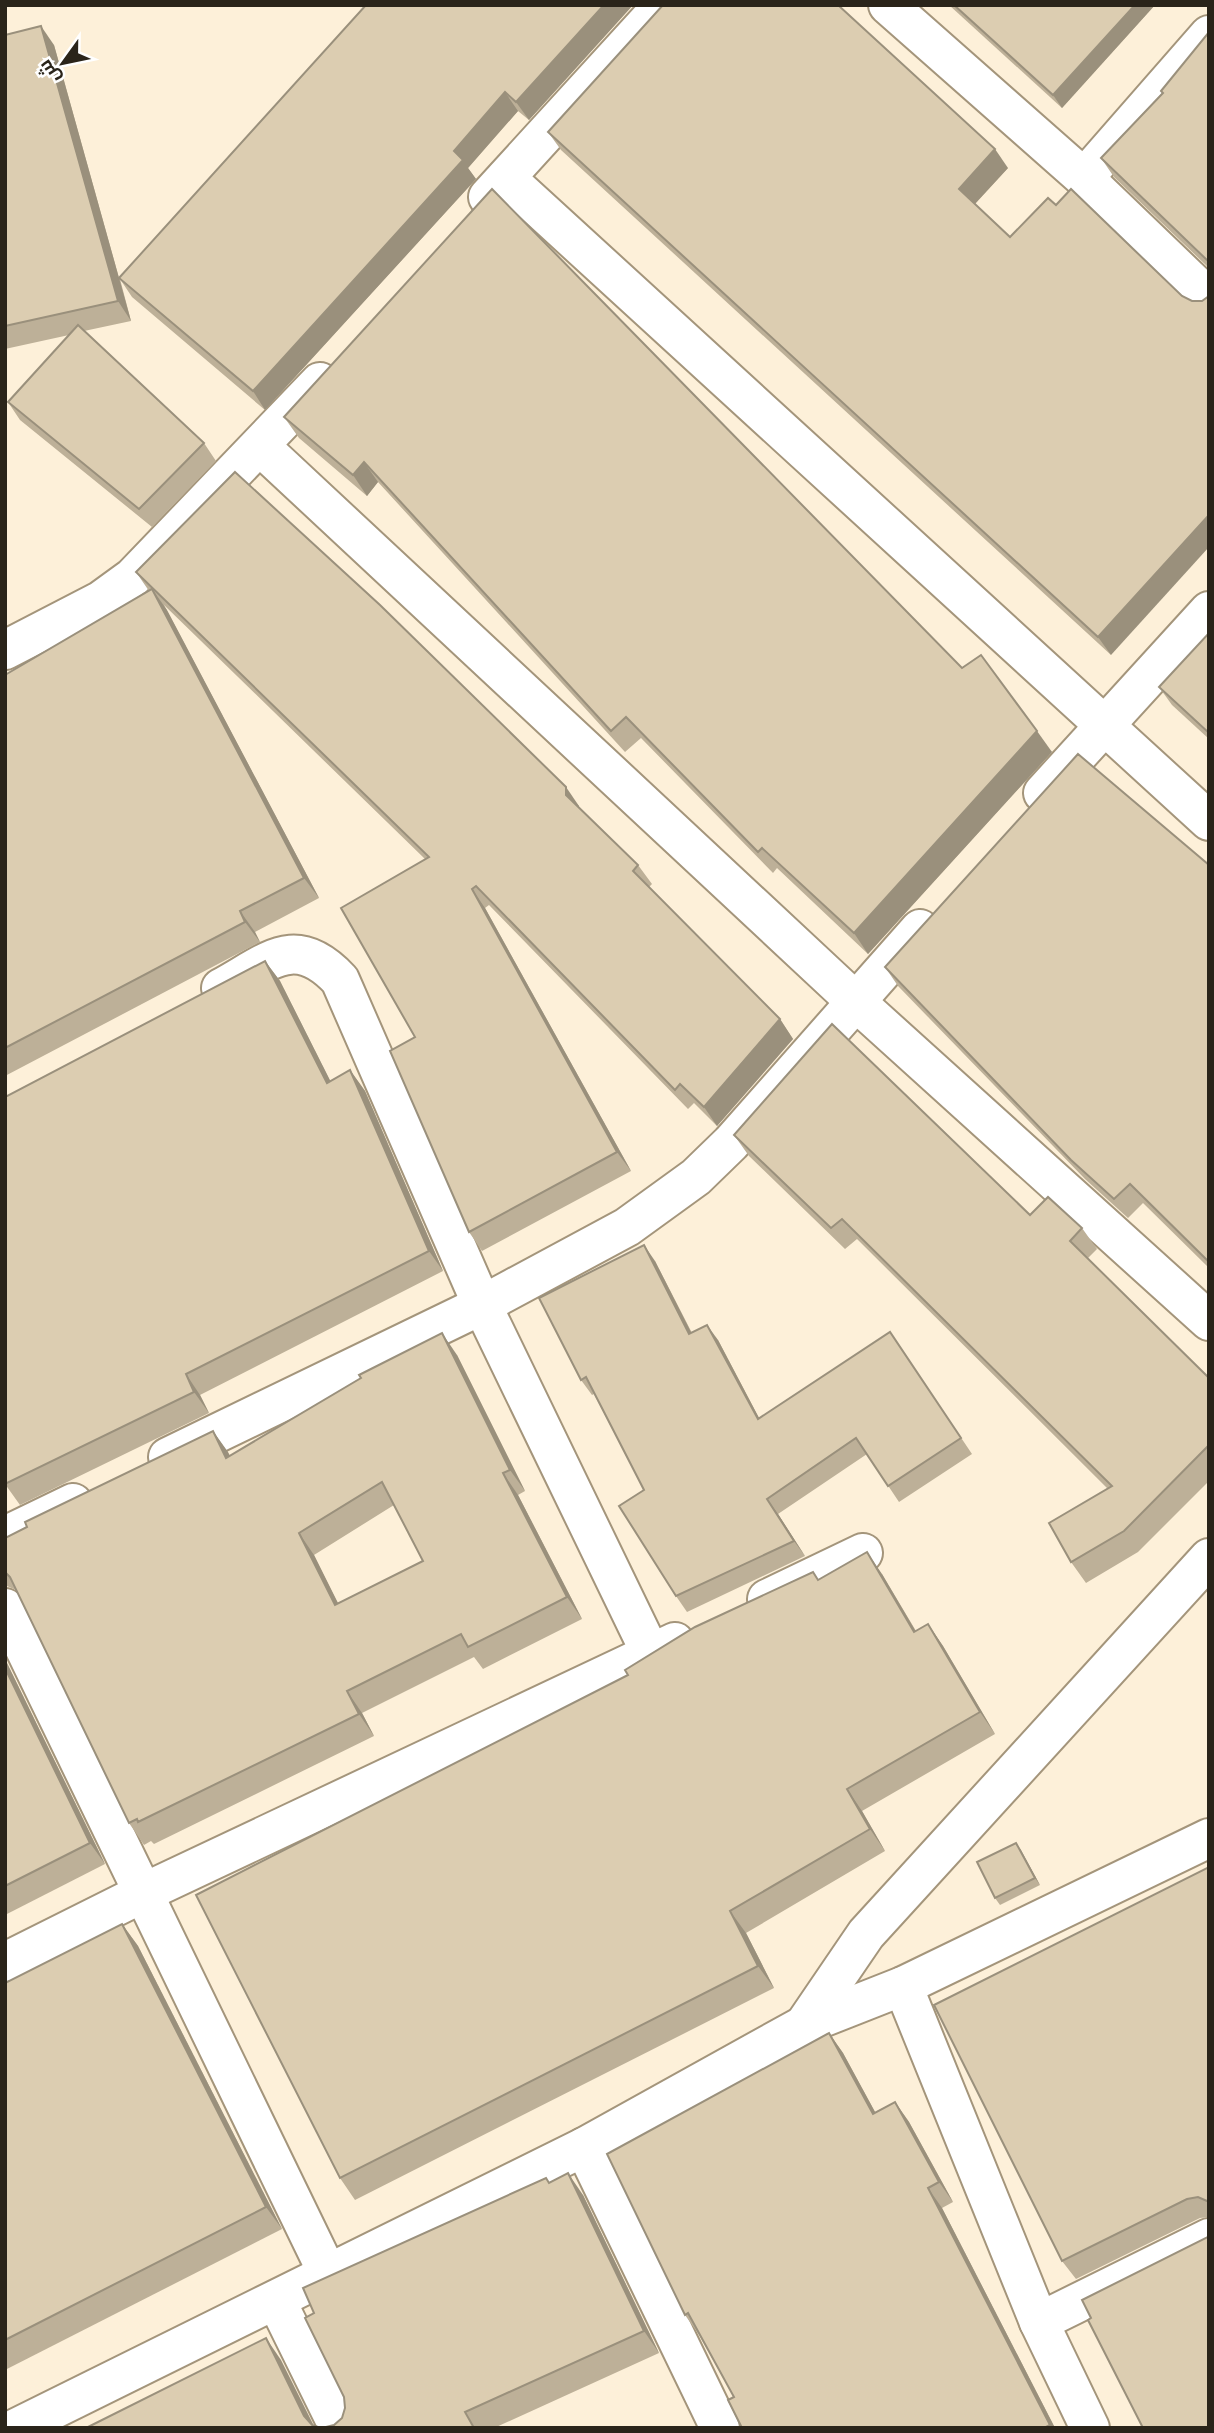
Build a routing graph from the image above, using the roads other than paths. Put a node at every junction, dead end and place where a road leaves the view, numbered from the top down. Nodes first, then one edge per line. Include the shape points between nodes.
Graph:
1 (663, 5) edge
2 (888, 5) edge
3 (1209, 36) edge
4 (506, 177) junction
5 (1084, 178) junction
6 (468, 219) edge
7 (1209, 298) edge
8 (346, 354) edge
9 (261, 447) junction
10 (1209, 611) edge
11 (5, 650) edge
12 (1104, 726) junction
13 (1021, 817) edge
14 (1209, 821) edge
15 (947, 899) edge
16 (855, 1000) junction
17 (187, 1006) edge
18 (482, 1305) junction
19 (1209, 1321) edge
20 (5, 1536) edge
21 (863, 1553) edge
22 (1209, 1558) edge
23 (5, 1608) edge
24 (738, 1612) edge
25 (701, 1630) edge
26 (650, 1654) junction
27 (1209, 1838) edge
28 (143, 1893) junction
29 (5, 1962) edge
30 (903, 1986) junction
31 (804, 2025) junction
32 (584, 2147) junction
33 (1209, 2238) edge
34 (328, 2274) junction
35 (276, 2300) junction
36 (1039, 2322) junction
37 (16, 2428) edge
38 (339, 2428) edge
39 (720, 2428) edge
40 (1090, 2428) edge

1 - 4 street
2 - 5 street
3 - 5 street
4 - 6 street
4 - 12 street
5 - 7 street
8 - 9 street
9 - 11 street via 133,577 100,601
9 - 16 street
10 - 12 street
12 - 13 street
12 - 14 street
15 - 16 street
16 - 18 street via 696,1177 627,1227
16 - 19 street
17 - 18 street via 283,955 303,953 322,961 340,980
18 - 20 street
18 - 26 street
21 - 24 street
22 - 31 street via 866,1934
23 - 28 street
25 - 26 street
26 - 28 street
27 - 30 street
28 - 29 street
28 - 34 street
30 - 31 street
30 - 36 street
31 - 32 street
32 - 34 street
32 - 39 street
33 - 36 street
34 - 35 street
35 - 37 street
35 - 38 street
36 - 40 street

